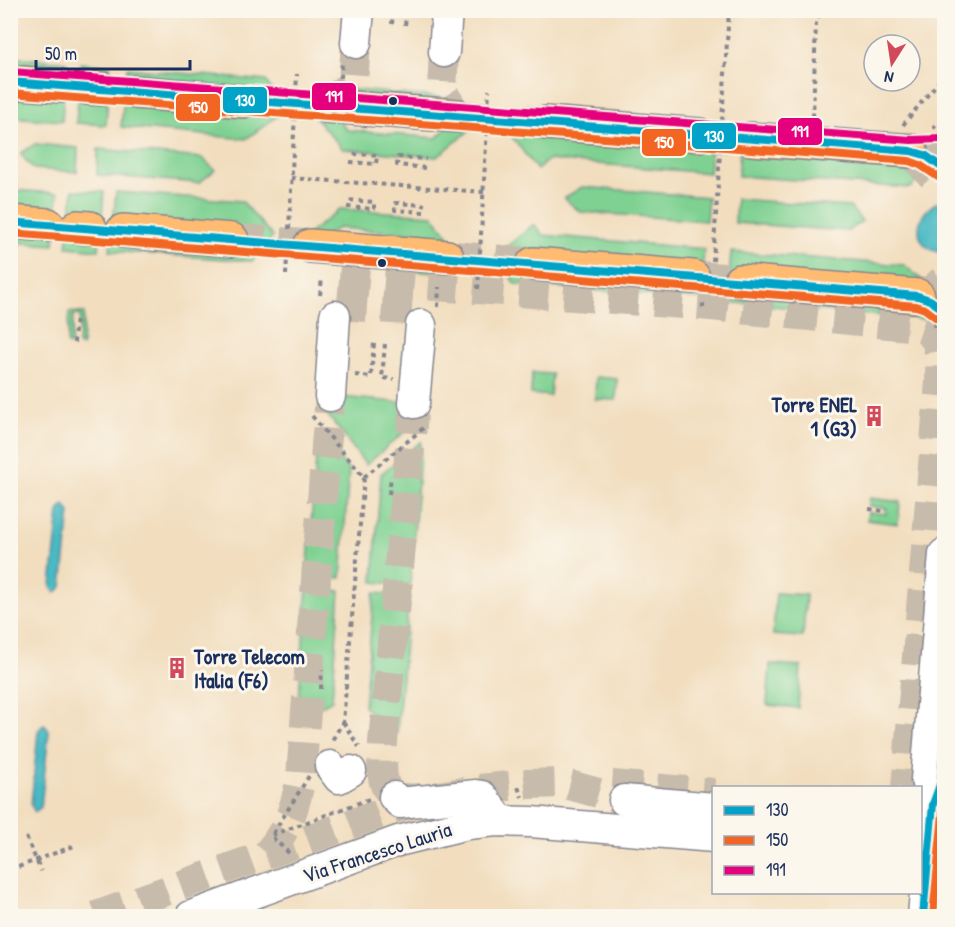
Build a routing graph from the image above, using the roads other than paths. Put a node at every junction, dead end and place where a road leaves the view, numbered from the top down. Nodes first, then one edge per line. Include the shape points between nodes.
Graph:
1 (359, 10) edge
2 (447, 10) edge
3 (357, 42) tunnel mouth
4 (444, 52) tunnel mouth
5 (10, 82) edge
6 (83, 88) dead end
7 (135, 92) dead end
8 (243, 101) tunnel mouth
9 (325, 106) dead end
10 (458, 116) dead end
11 (545, 123) tunnel mouth
12 (907, 138) road end
13 (10, 222) edge
14 (72, 227) dead end
15 (123, 231) dead end
16 (232, 240) tunnel mouth
17 (295, 244) tunnel mouth
18 (447, 257) tunnel mouth
19 (533, 264) tunnel mouth
20 (918, 296) tunnel mouth
21 (328, 308) road end
22 (421, 325) dead end
23 (414, 403) tunnel mouth
24 (320, 405) tunnel mouth
25 (945, 554) edge
26 (945, 744) edge
27 (385, 796) road end
28 (624, 800) tunnel mouth
29 (712, 808) edge
30 (501, 821) junction
31 (930, 830) edge
32 (712, 837) edge
33 (191, 916) edge
34 (923, 916) edge

1 - 3 street
2 - 4 street
5 - 6 main road
7 - 8 main road
9 - 10 main road
11 - 12 main road via 723,137
13 - 14 main road
15 - 16 main road
17 - 18 main road
19 - 20 main road via 859,296
21 - 24 street
22 - 23 street
25 - 31 street via 926,780
26 - 31 street via 942,782
27 - 30 street via 400,803 482,796
28 - 29 street
30 - 32 street, Via Francesco Lauria
30 - 33 street, Via Francesco Lauria via 412,837
31 - 34 street

